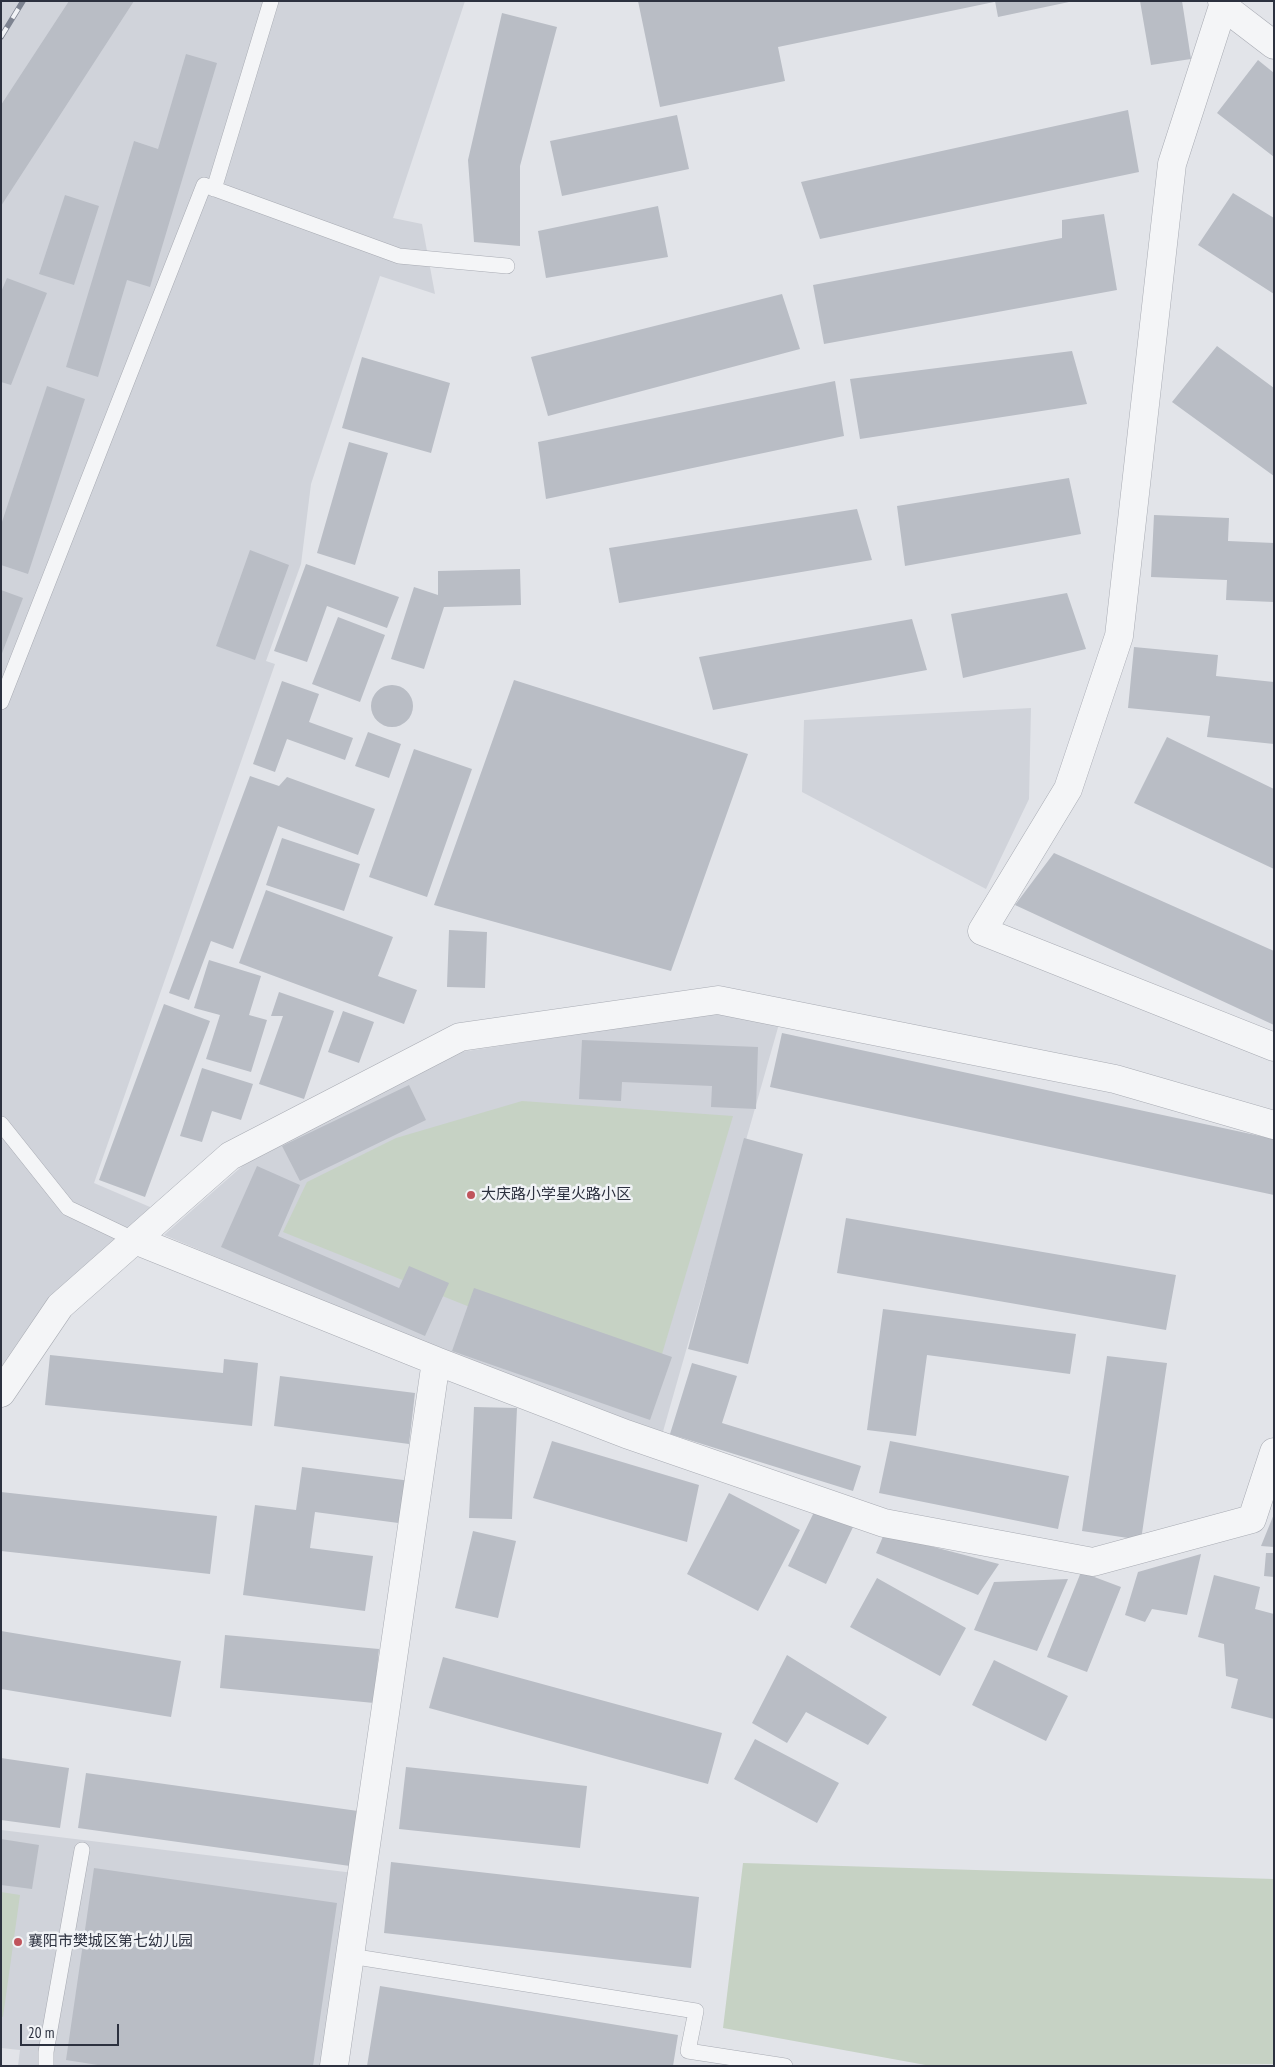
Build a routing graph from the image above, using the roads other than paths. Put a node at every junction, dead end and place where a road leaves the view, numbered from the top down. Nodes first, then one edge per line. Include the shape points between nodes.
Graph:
1 (271, 1) edge
2 (1223, 4) edge
3 (1274, 45) edge
4 (214, 189) junction
5 (507, 266) dead end
6 (1, 702) edge
7 (1274, 1047) edge
8 (1, 1124) edge
9 (1274, 1125) edge
10 (135, 1240) junction
11 (436, 1361) junction
12 (1, 1393) edge
13 (1274, 1452) edge
14 (82, 1850) dead end
15 (350, 1956) junction
16 (46, 2066) edge
17 (334, 2066) edge
18 (785, 2066) edge

1 - 4 lane
2 - 3 street
2 - 7 street via 1172,164 1119,636 1068,789 982,931
4 - 5 lane via 398,256
4 - 6 lane via 204,186
8 - 10 lane via 68,1208
9 - 10 street via 1115,1079 718,1000 460,1037 230,1156
10 - 11 street
10 - 12 street via 60,1306
11 - 13 street via 626,1434 884,1523 1093,1562 1252,1519
11 - 15 street
14 - 16 lane
15 - 17 street
15 - 18 lane via 696,2011 688,2051

